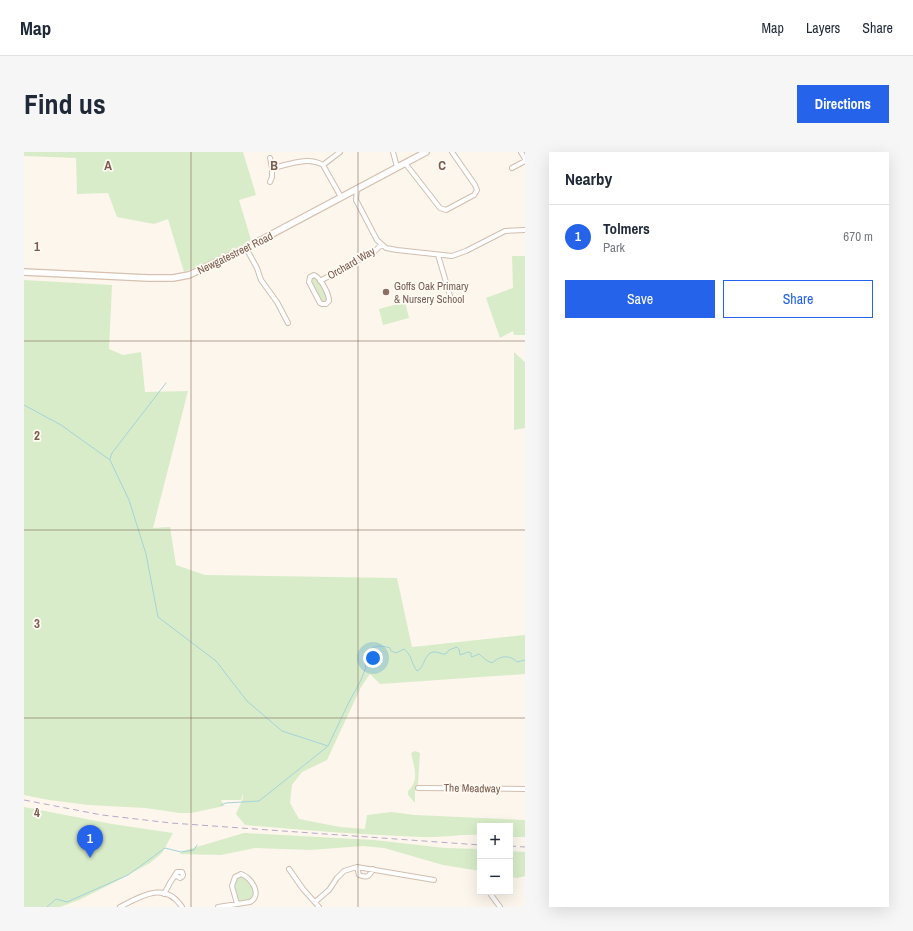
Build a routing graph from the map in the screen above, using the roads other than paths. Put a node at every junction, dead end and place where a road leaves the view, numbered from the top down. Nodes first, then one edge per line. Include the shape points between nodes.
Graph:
1 (340, 152) edge
2 (393, 152) edge
3 (426, 152) edge
4 (452, 152) edge
5 (521, 152) edge
6 (270, 158) dead end
7 (525, 160) edge
8 (405, 163) junction
9 (322, 165) junction
10 (397, 167) junction
11 (272, 168) junction
12 (512, 168) dead end
13 (270, 182) dead end
14 (357, 189) junction
15 (343, 196) junction
16 (355, 198) junction
17 (525, 230) edge
18 (381, 245) junction
19 (246, 248) junction
20 (438, 255) junction
21 (24, 272) edge
22 (320, 281) junction
23 (451, 299) dead end
24 (288, 323) dead end
25 (418, 788) dead end
26 (525, 789) edge
27 (357, 867) junction
28 (289, 869) dead end
29 (373, 869) junction
30 (175, 875) dead end
31 (434, 880) dead end
32 (164, 894) junction
33 (491, 895) edge
34 (314, 902) junction
35 (237, 904) junction
36 (120, 907) edge
37 (182, 907) edge
38 (218, 907) edge
39 (319, 907) edge
40 (500, 907) edge

1 - 9 street
2 - 10 street
3 - 8 street, Newgatestreet Road
4 - 8 street via 477,190 474,195 446,210 440,208
5 - 7 street
6 - 11 street
7 - 12 street
8 - 10 street, Newgatestreet Road
9 - 11 street via 309,160
9 - 15 street
10 - 14 street, Newgatestreet Road
11 - 13 street
14 - 15 street, Newgatestreet Road
14 - 16 street
15 - 16 street
15 - 19 street, Newgatestreet Road
16 - 18 street
17 - 20 street via 505,231 456,255
18 - 20 street via 396,250
18 - 22 street, Orchard Way via 375,251
19 - 21 street, Newgatestreet Road via 198,271 173,278
19 - 24 street via 261,280
20 - 23 street
22 - 22 street, Orchard Way via 329,297 326,304 320,303 309,280 314,275
25 - 26 street, The Meadway
27 - 29 street
27 - 29 street via 359,875 366,877
27 - 34 street via 344,871 329,890
28 - 34 street
29 - 31 street
30 - 32 street
32 - 36 street via 153,892
32 - 37 street via 174,898
33 - 40 street
34 - 39 street
35 - 35 street via 250,902 256,894 251,881 241,874 234,877 232,883
35 - 38 street

